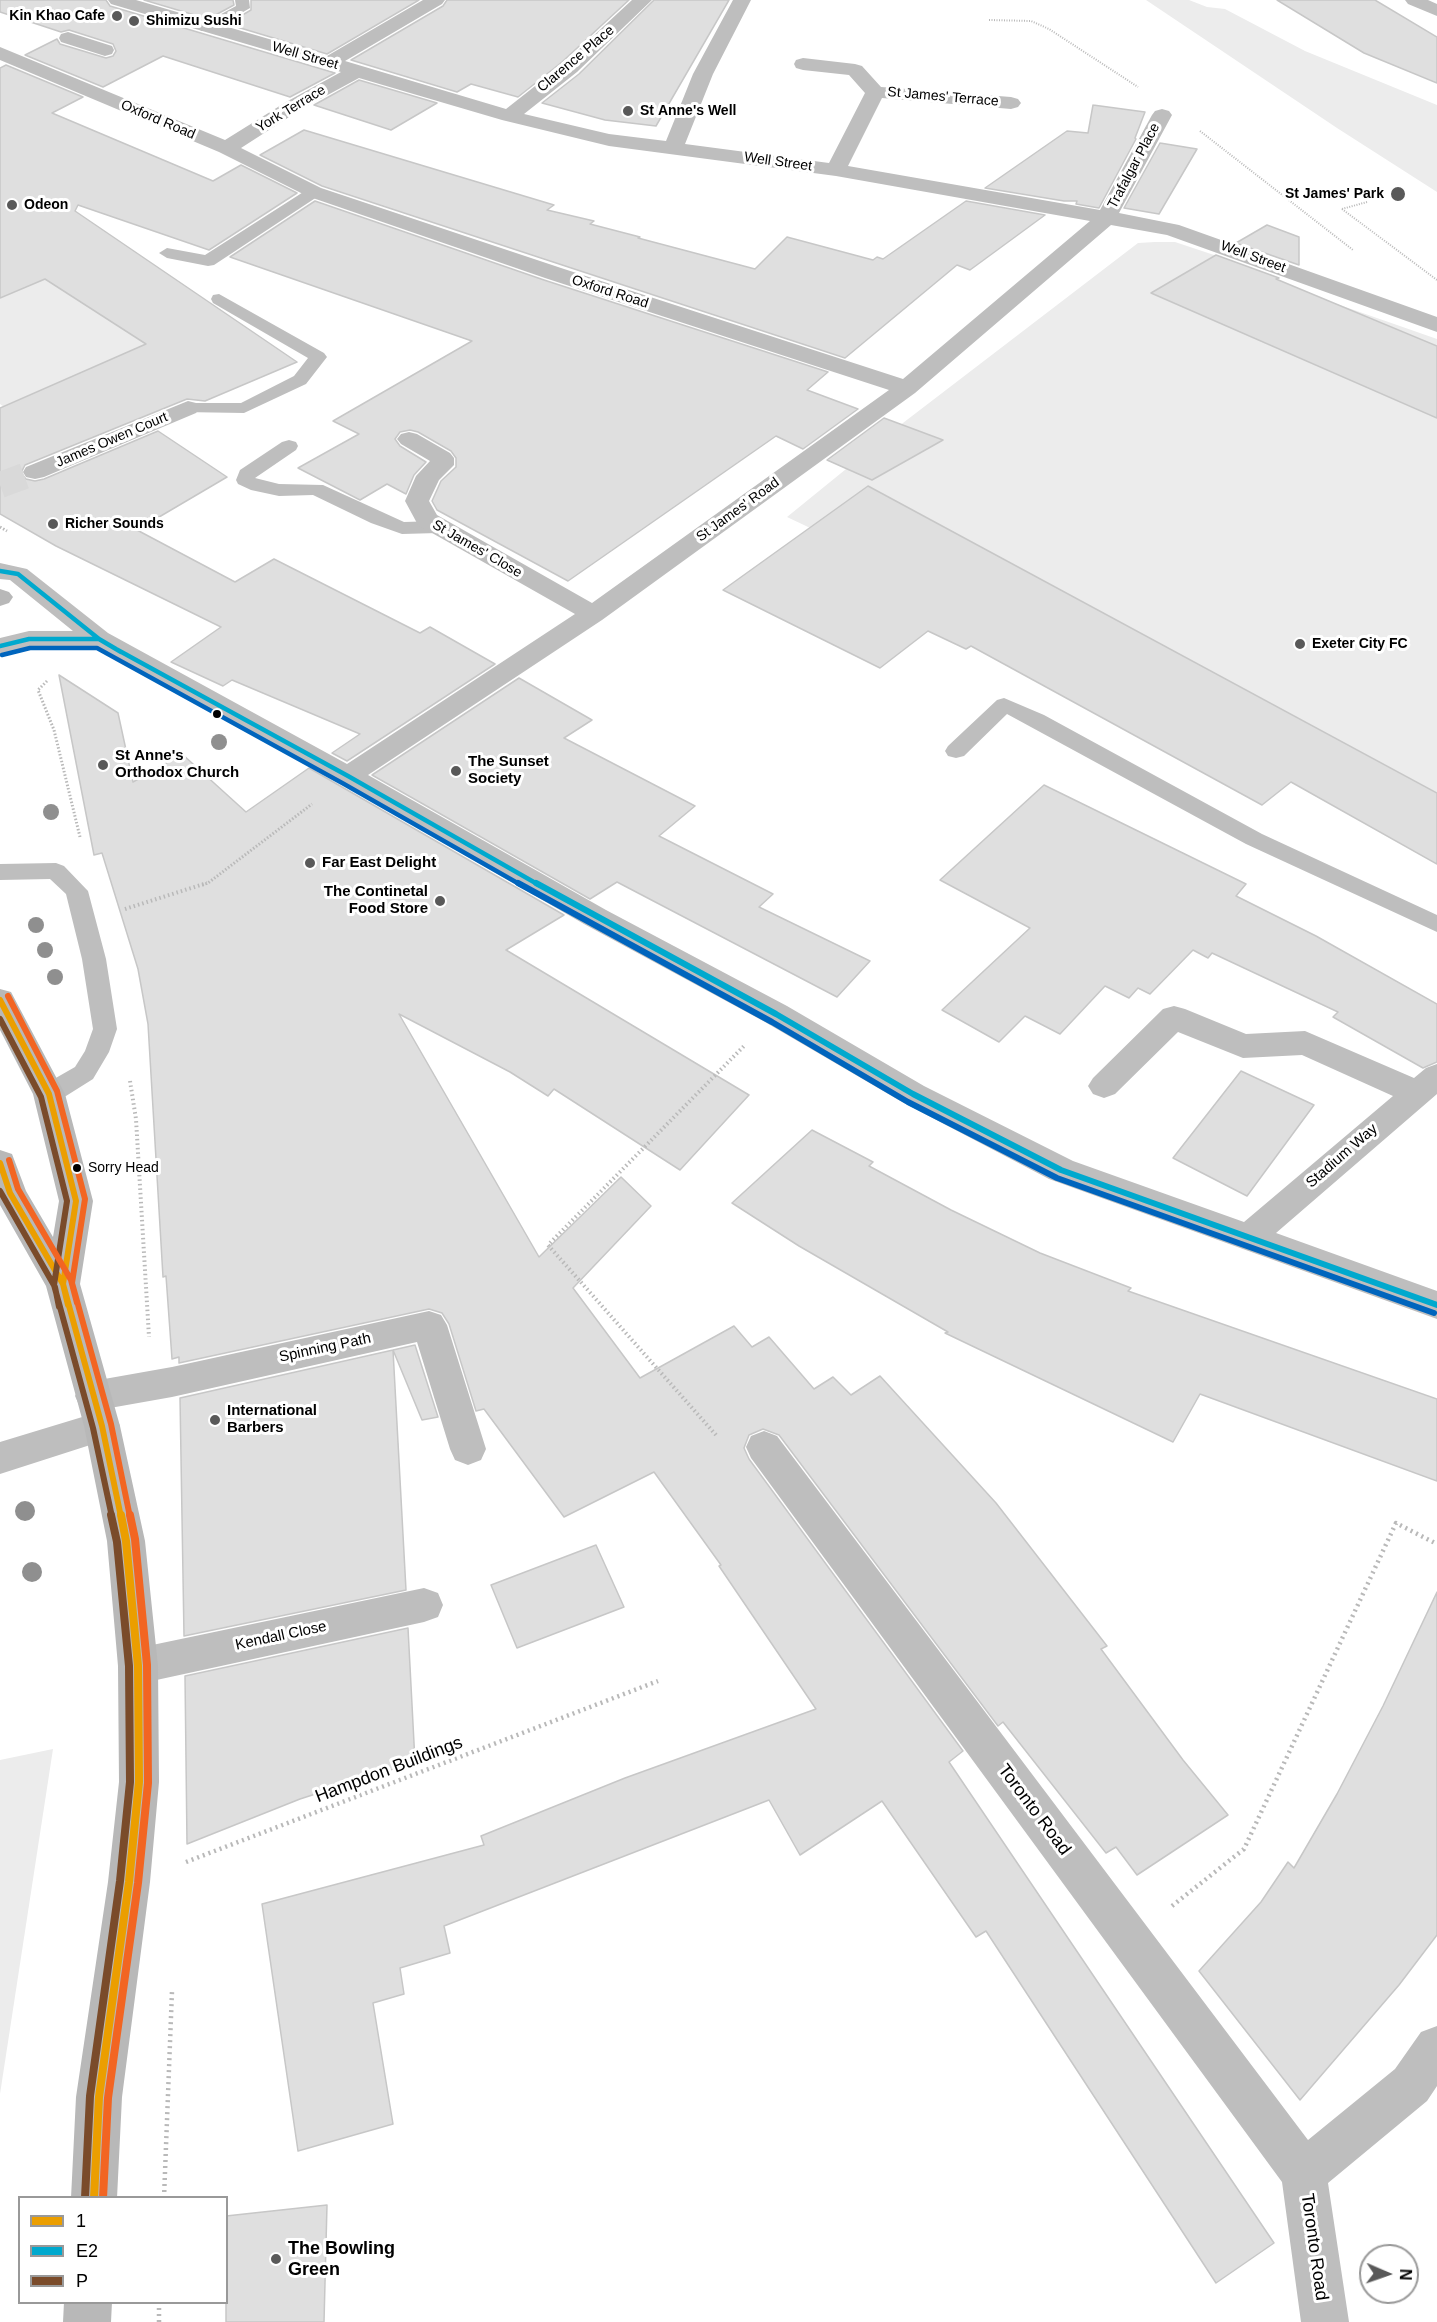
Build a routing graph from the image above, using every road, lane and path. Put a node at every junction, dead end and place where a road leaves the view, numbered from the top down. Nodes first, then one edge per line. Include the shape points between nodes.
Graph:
1 (117, 0) edge
2 (242, 0) edge
3 (436, 0) edge
4 (643, 0) edge
5 (742, 0) edge
6 (1414, 0) edge
7 (1437, 11) edge
8 (989, 20) dead end
9 (206, 28) junction
10 (68, 38) dead end
11 (105, 50) dead end
12 (0, 53) edge
13 (329, 63) junction
14 (803, 64) dead end
15 (357, 71) junction
16 (1142, 90) dead end
17 (875, 92) junction
18 (1011, 103) dead end
19 (1162, 115) dead end
20 (509, 116) junction
21 (1193, 127) dead end
22 (226, 148) junction
23 (673, 148) junction
24 (836, 170) junction
25 (314, 192) junction
26 (1367, 202) dead end
27 (1107, 217) junction
28 (1356, 252) dead end
29 (167, 253) dead end
30 (1437, 280) edge
31 (219, 299) dead end
32 (1437, 325) edge
33 (907, 388) junction
34 (188, 408) joint
35 (409, 440) dead end
36 (289, 446) dead end
37 (35, 472) tunnel mouth
38 (0, 526) edge
39 (438, 527) junction
40 (8, 532) dead end
41 (0, 571) edge
42 (593, 614) junction
43 (107, 644) junction
44 (0, 646) edge
45 (956, 751) dead end
46 (348, 776) junction
47 (81, 838) dead end
48 (0, 872) edge
49 (1437, 924) edge
50 (94, 959) junction
51 (0, 1000) edge
52 (744, 1046) dead end
53 (129, 1072) dead end
54 (1426, 1084) edge
55 (1104, 1086) dead end
56 (49, 1094) junction
57 (0, 1163) edge
58 (1248, 1238) junction
59 (63, 1284) junction
60 (1437, 1305) edge
61 (152, 1386) junction
62 (97, 1411) junction
63 (764, 1447) joint
64 (468, 1449) dead end
65 (0, 1458) edge
66 (1437, 1544) edge
67 (424, 1605) dead end
68 (138, 1666) junction
69 (658, 1681) dead end
70 (129, 1882) junction
71 (1130, 1940) junction
72 (172, 1984) dead end
73 (1437, 2048) edge
74 (1304, 2172) junction
75 (94, 2196) edge
76 (164, 2196) edge
77 (88, 2304) edge
78 (159, 2304) edge
79 (87, 2322) edge
80 (159, 2322) edge
81 (1325, 2322) edge

1 - 9 street, Well Street
2 - 9 lane via 243,8
3 - 13 street
4 - 20 street, Clarence Place via 570,68
5 - 23 street via 703,74
6 - 7 street
8 - 16 path via 1031,21 1049,29
9 - 13 street, Well Street
10 - 11 street
12 - 22 street, Oxford Road
13 - 15 street, Well Street
14 - 17 street, St James' Terrace via 855,70
15 - 20 street, Well Street
15 - 22 street, York Terrace
17 - 18 street, St James' Terrace
17 - 24 street, St James' Terrace
19 - 27 street, Trafalgar Place
20 - 23 street, Well Street via 609,140
21 - 28 path
22 - 25 street, Oxford Road
23 - 24 street, Well Street
24 - 27 street, Well Street
25 - 29 lane via 208,261
25 - 33 street, Oxford Road
26 - 30 path via 1342,209
27 - 32 street, Well Street via 1195,235
27 - 33 street, St James' Road
31 - 34 lane via 318,357 300,380 244,408
33 - 42 street, St James' Road
34 - 37 street, James Owen Court
35 - 39 street, St James' Close via 442,458 442,465 428,476 417,501 427,520
36 - 39 lane via 247,474 245,480 279,490 316,489 402,528
38 - 40 path
39 - 42 street, St James' Close
41 - 43 street via 18,573
42 - 46 street, St James' Road
43 - 44 street via 29,639
43 - 46 street
43 - 47 path via 54,675 38,690 54,730
45 - 49 lane via 1004,705 1254,839
46 - 50 path via 208,884 107,915
46 - 58 street via 595,917 1040,1160
48 - 50 lane via 56,871 77,891
50 - 56 lane via 105,1029 84,1073
51 - 56 main road
52 - 63 path via 548,1245 721,1441
53 - 61 path via 136,1119
54 - 55 street via 1305,1043 1243,1046 1174,1017
54 - 58 street, Stadium Way
56 - 59 main road via 76,1200
57 - 59 main road via 10,1193
58 - 60 street
59 - 62 main road
61 - 62 street, Spinning Path
61 - 64 street, Spinning Path via 429,1325
62 - 65 street, Spinning Path
62 - 68 main road via 126,1541
63 - 71 street, Toronto Road
66 - 71 path via 1396,1523 1244,1849
67 - 68 street, Kendall Close
68 - 70 main road via 139,1782
69 - 70 path, Hampdon Buildings
70 - 75 main road via 99,2097
71 - 74 street, Toronto Road
72 - 76 path
73 - 74 street, Toronto Road via 1411,2085
74 - 81 street, Toronto Road
77 - 79 main road
78 - 80 path

